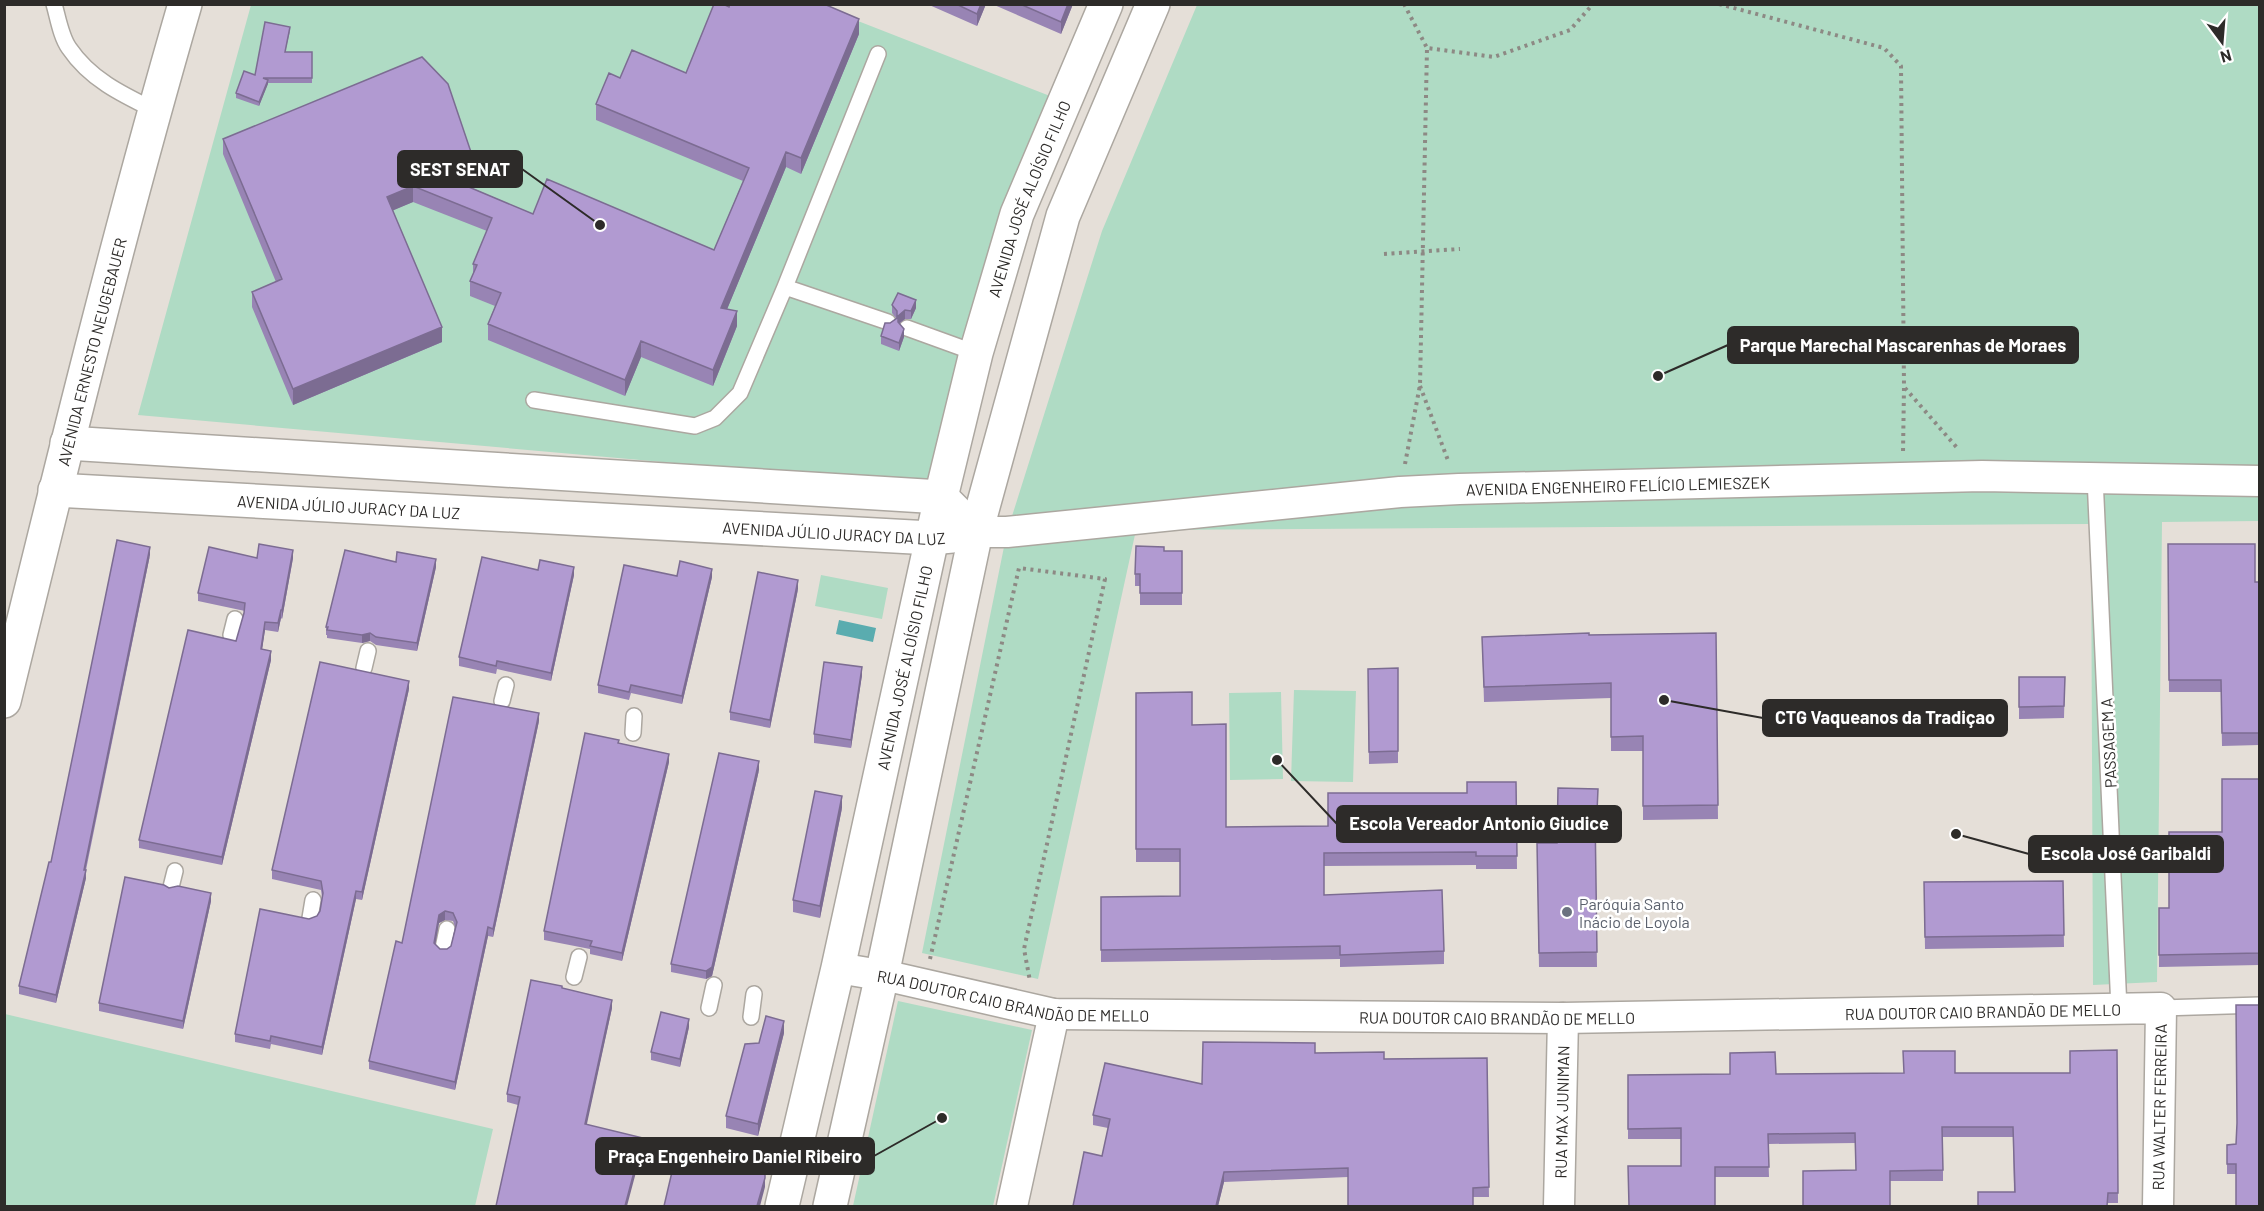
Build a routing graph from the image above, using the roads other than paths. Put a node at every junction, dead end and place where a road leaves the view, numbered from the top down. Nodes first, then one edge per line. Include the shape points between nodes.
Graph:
1 (54, 4) edge
2 (185, 4) edge
3 (1106, 4) edge
4 (1153, 4) edge
5 (878, 54) dead end
6 (154, 110) junction
7 (785, 286) junction
8 (888, 322) edge
9 (907, 328) dead end
10 (976, 353) junction
11 (534, 400) dead end
12 (67, 443) junction
13 (2096, 477) junction
14 (2259, 481) edge
15 (55, 490) junction
16 (940, 496) junction
17 (976, 532) junction
18 (931, 538) junction
19 (235, 619) dead end
20 (231, 635) dead end
21 (368, 651) dead end
22 (364, 668) dead end
23 (506, 685) dead end
24 (4, 701) edge
25 (502, 701) dead end
26 (634, 716) dead end
27 (633, 733) dead end
28 (175, 871) dead end
29 (171, 887) edge
30 (313, 900) dead end
31 (310, 918) edge
32 (447, 929) dead end
33 (443, 948) edge
34 (579, 957) dead end
35 (838, 968) junction
36 (882, 975) junction
37 (574, 978) dead end
38 (714, 985) dead end
39 (754, 994) dead end
40 (2259, 1005) edge
41 (709, 1008) dead end
42 (2161, 1008) junction
43 (2119, 1010) junction
44 (1045, 1012) junction
45 (751, 1017) dead end
46 (1563, 1018) junction
47 (782, 1206) edge
48 (830, 1206) edge
49 (1012, 1206) edge
50 (1559, 1206) edge
51 (2158, 1206) edge

1 - 6 lane via 67,47 93,76
2 - 6 street, AVENIDA ERNESTO NEUGEBAUER
3 - 10 street, AVENIDA JOSÉ ALOÍSIO FILHO via 1017,214
4 - 17 street via 1063,216
5 - 7 lane
6 - 12 street, AVENIDA ERNESTO NEUGEBAUER
7 - 8 lane
7 - 11 lane via 740,393 715,418 695,426
9 - 10 lane
10 - 16 street, AVENIDA JOSÉ ALOÍSIO FILHO
12 - 15 street, AVENIDA ERNESTO NEUGEBAUER
12 - 16 street
13 - 14 street, AVENIDA ENGENHEIRO FELÍCIO LEMIESZEK
13 - 17 street, AVENIDA ENGENHEIRO FELÍCIO LEMIESZEK via 1982,476 1459,489
13 - 43 lane, PASSAGEM A
15 - 18 street, AVENIDA JÚLIO JURACY DA LUZ
15 - 24 street, AVENIDA ERNESTO NEUGEBAUER
16 - 17 street, AVENIDA JÚLIO JURACY DA LUZ
16 - 18 street, AVENIDA JOSÉ ALOÍSIO FILHO
17 - 18 street, AVENIDA JÚLIO JURACY DA LUZ
17 - 36 street
18 - 35 street, AVENIDA JOSÉ ALOÍSIO FILHO
19 - 20 lane
21 - 22 lane
23 - 25 lane
26 - 27 lane
28 - 29 lane
30 - 31 lane
32 - 33 lane
34 - 37 lane
35 - 36 street, RUA DOUTOR CAIO BRANDÃO DE MELLO
35 - 47 street, AVENIDA JOSÉ ALOÍSIO FILHO
36 - 44 street, RUA DOUTOR CAIO BRANDÃO DE MELLO
36 - 48 street
38 - 41 lane
39 - 45 lane
40 - 42 lane
42 - 43 street, RUA DOUTOR CAIO BRANDÃO DE MELLO
42 - 51 street, RUA WALTER FERREIRA
43 - 46 street, RUA DOUTOR CAIO BRANDÃO DE MELLO
44 - 46 street, RUA DOUTOR CAIO BRANDÃO DE MELLO
44 - 49 street
46 - 50 street, RUA MAX JUNIMAN

